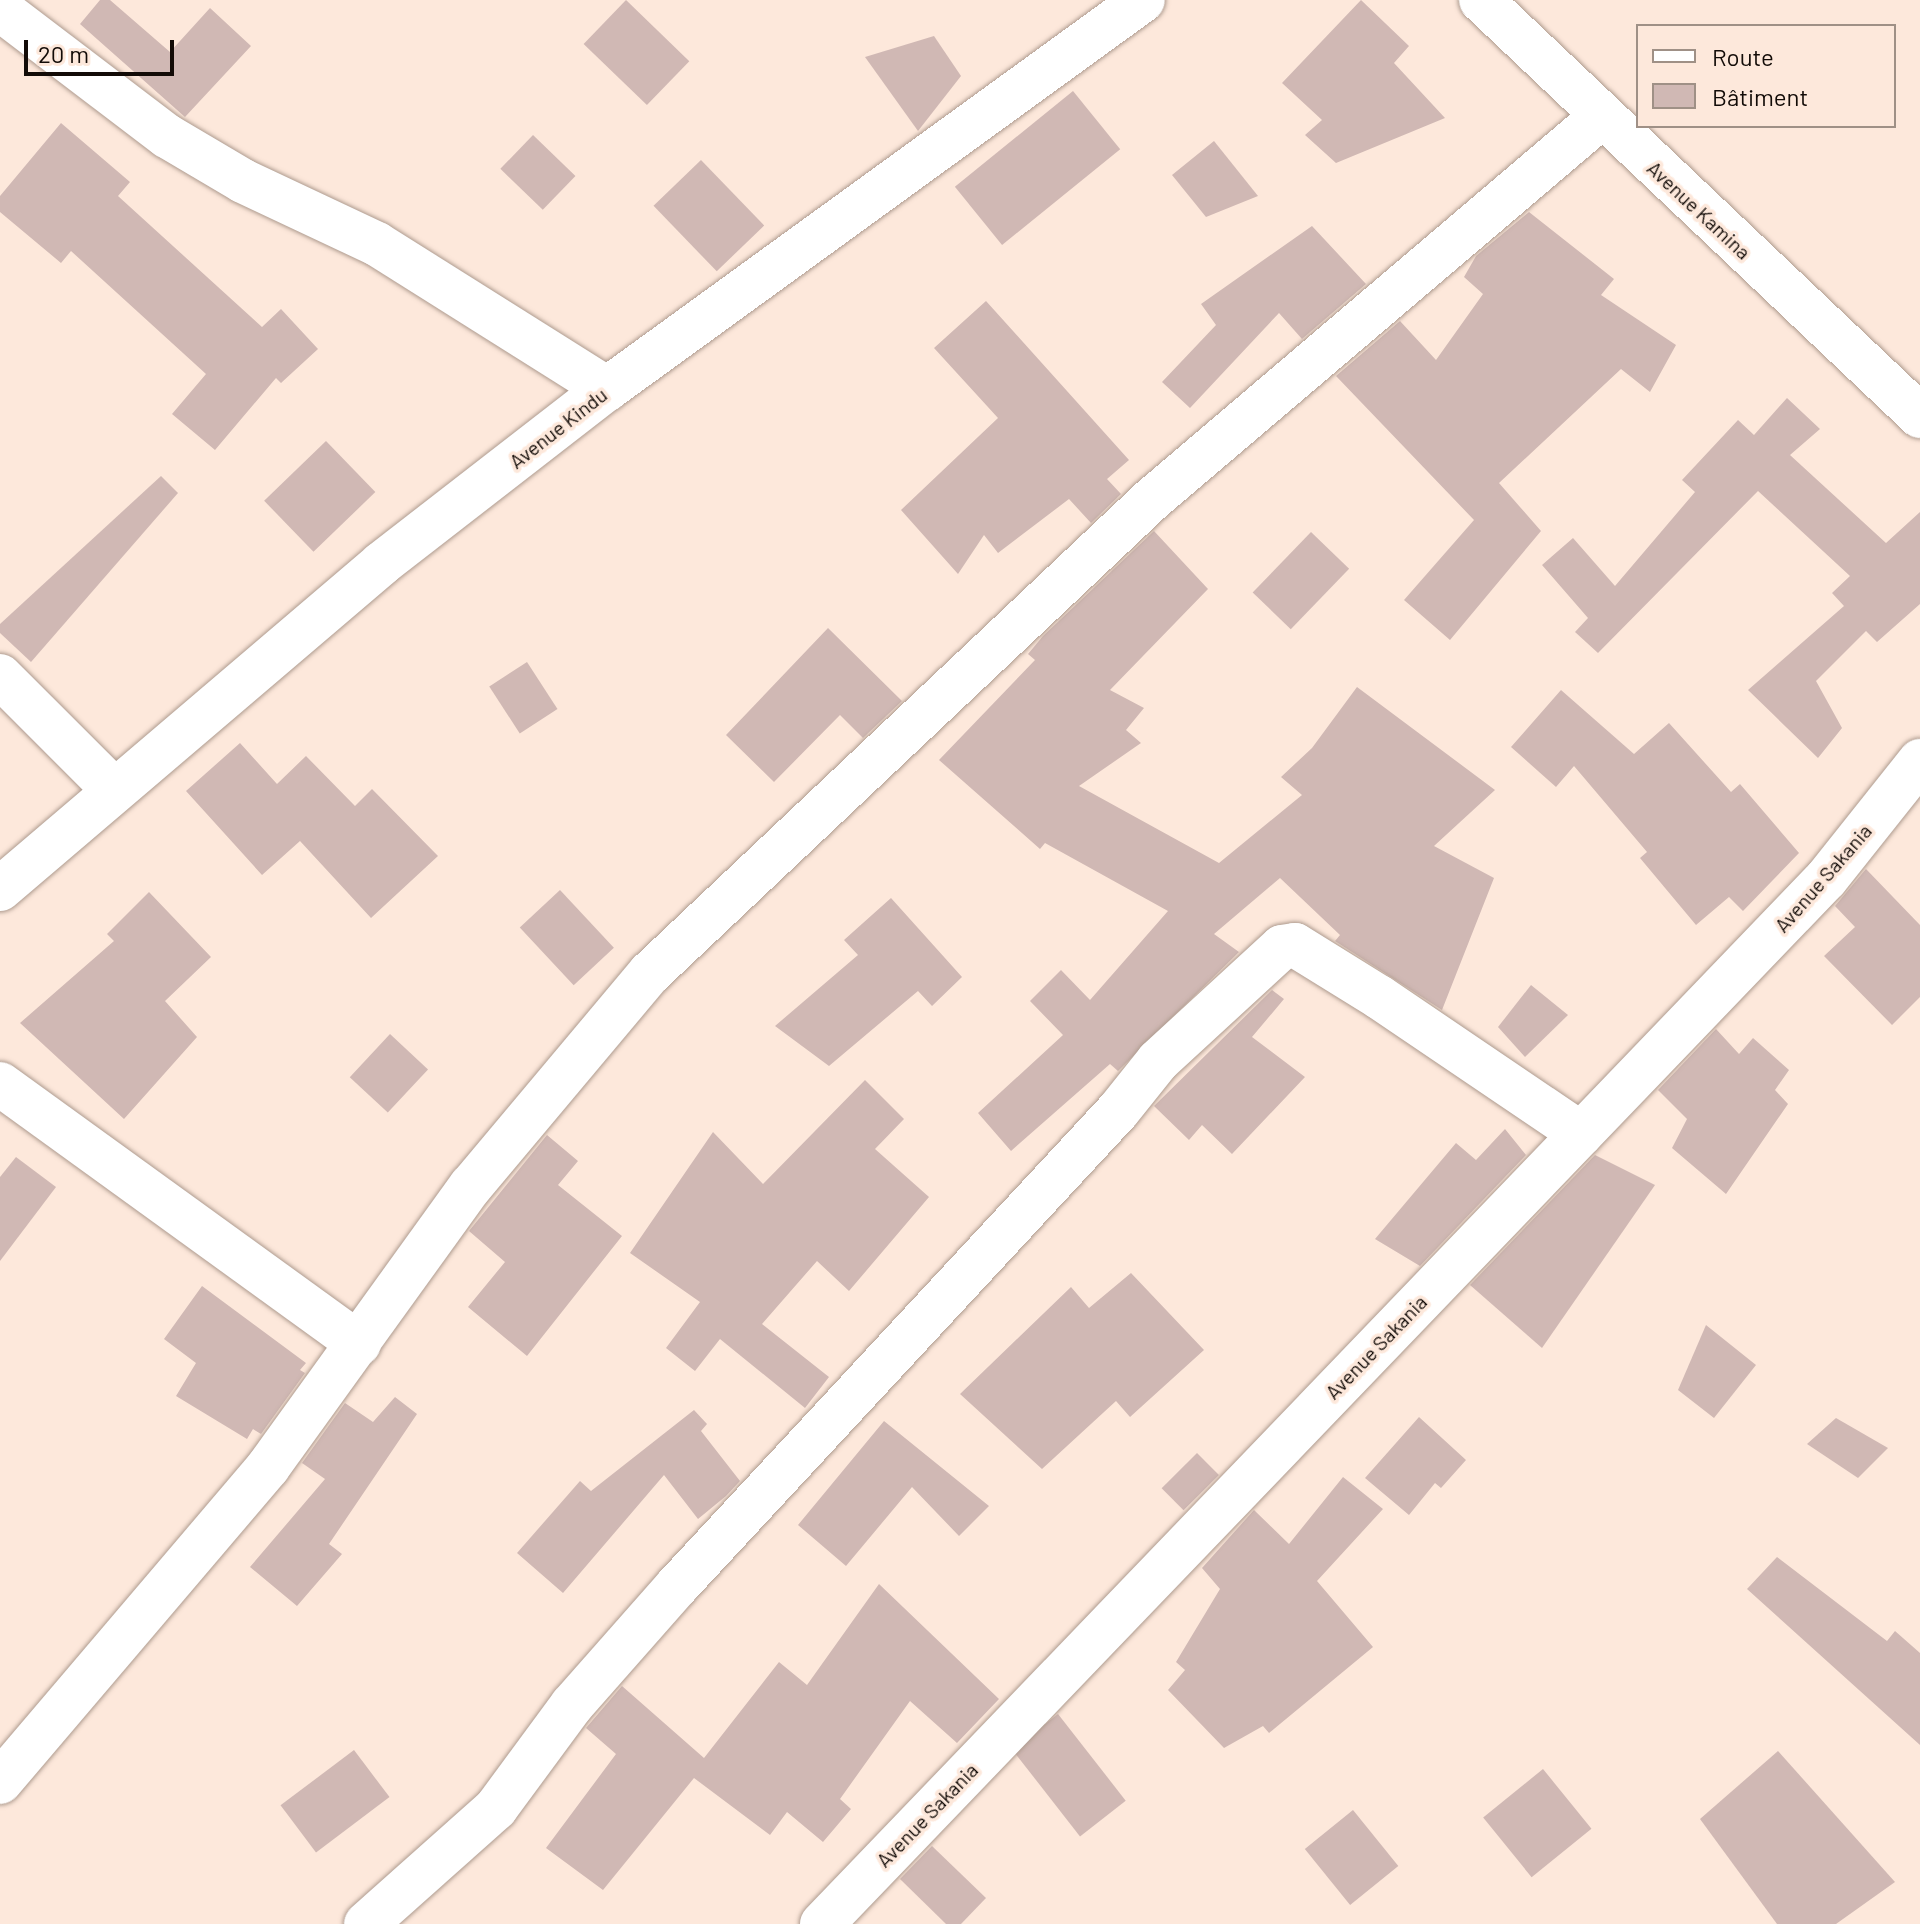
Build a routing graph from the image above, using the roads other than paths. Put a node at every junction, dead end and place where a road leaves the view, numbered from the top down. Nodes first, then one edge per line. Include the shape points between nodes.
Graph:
1 (1143, 0) edge
2 (1481, 0) edge
3 (0, 9) edge
4 (1600, 118) junction
5 (607, 389) junction
6 (1920, 416) edge
7 (0, 676) edge
8 (1920, 761) edge
9 (113, 789) junction
10 (0, 889) edge
11 (0, 1084) edge
12 (1581, 1134) junction
13 (359, 1344) junction
14 (0, 1782) edge
15 (366, 1924) edge
16 (822, 1924) edge

1 - 5 street, Avenue Kindu
2 - 4 street, Avenue Kamina
3 - 5 street via 167,136 243,181 377,244
4 - 6 street, Avenue Kamina
4 - 13 street via 1151,500 650,973 471,1186
5 - 9 street, Avenue Kindu via 381,564
7 - 9 street
8 - 12 street, Avenue Sakania via 1826,879
9 - 10 street, Avenue Kindu
11 - 13 street
12 - 15 street via 1367,990 1295,945 1282,947 1158,1061 1118,1111 677,1586 572,1705 496,1808
12 - 16 street, Avenue Sakania
13 - 14 street via 268,1467

